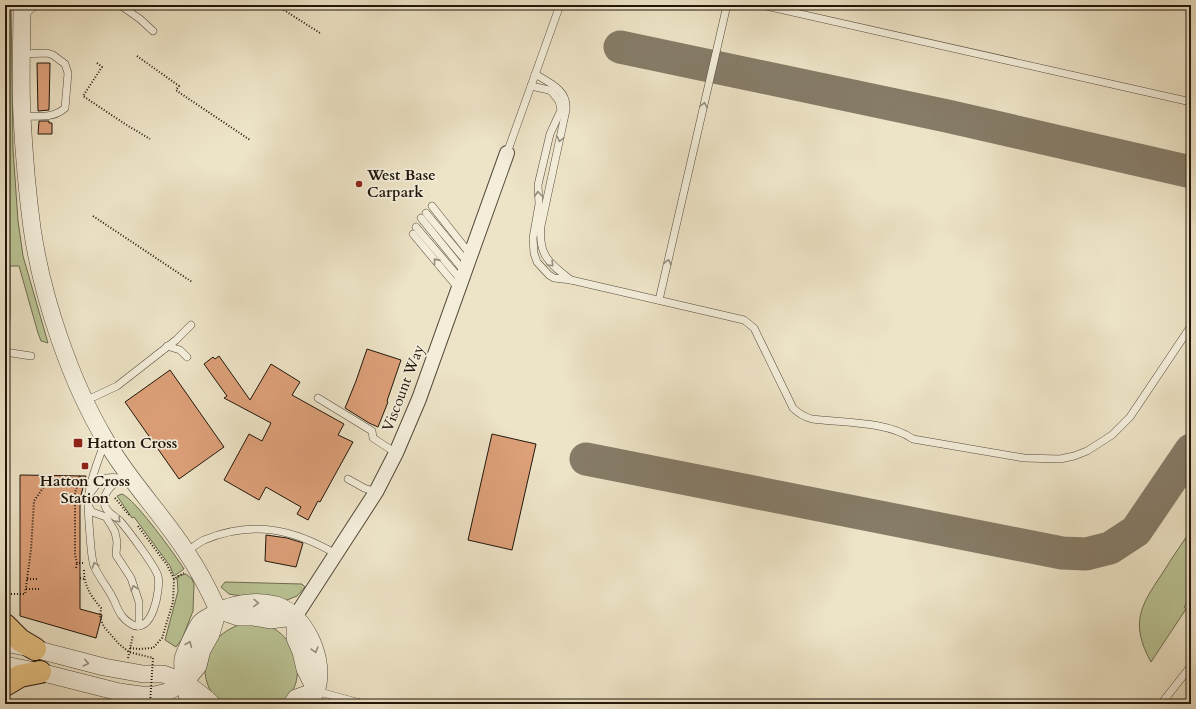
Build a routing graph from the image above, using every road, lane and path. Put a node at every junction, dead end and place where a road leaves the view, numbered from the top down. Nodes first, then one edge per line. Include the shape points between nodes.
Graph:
1 (36, 5) edge
2 (120, 5) edge
3 (276, 5) edge
4 (560, 5) edge
5 (727, 5) edge
6 (762, 5) edge
7 (22, 11) edge
8 (153, 31) dead end
9 (320, 33) dead end
10 (22, 54) junction
11 (136, 56) dead end
12 (97, 63) dead end
13 (535, 74) junction
14 (531, 86) junction
15 (1191, 102) edge
16 (22, 116) junction
17 (150, 139) dead end
18 (250, 140) dead end
19 (507, 153) joint
20 (432, 206) dead end
21 (93, 216) dead end
22 (423, 216) dead end
23 (416, 227) dead end
24 (413, 234) dead end
25 (464, 271) junction
26 (571, 280) junction
27 (192, 282) dead end
28 (659, 300) junction
29 (191, 325) dead end
30 (1191, 326) edge
31 (167, 346) junction
32 (5, 352) edge
33 (31, 356) dead end
34 (187, 357) dead end
35 (318, 398) dead end
36 (85, 401) junction
37 (106, 441) junction
38 (396, 452) junction
39 (124, 476) junction
40 (348, 479) dead end
41 (45, 485) dead end
42 (376, 492) junction
43 (88, 498) junction
44 (88, 507) junction
45 (336, 554) junction
46 (190, 559) junction
47 (76, 563) dead end
48 (76, 568) dead end
49 (40, 578) dead end
50 (80, 578) dead end
51 (27, 579) junction
52 (84, 579) dead end
53 (26, 589) junction
54 (39, 589) dead end
55 (5, 594) edge
56 (218, 610) junction
57 (296, 617) junction
58 (5, 625) edge
59 (137, 626) junction
60 (5, 643) edge
61 (130, 648) junction
62 (35, 649) junction
63 (5, 665) edge
64 (1191, 666) edge
65 (40, 672) junction
66 (185, 682) junction
67 (5, 685) edge
68 (312, 697) edge
69 (150, 704) edge
70 (189, 704) edge
71 (212, 704) edge
72 (292, 704) edge
73 (364, 704) edge
74 (1161, 704) edge

1 - 7 lane
2 - 8 lane
3 - 9 path
4 - 13 lane
28 -> 5 lane
6 - 15 lane
7 - 10 street
10 - 16 street
10 - 16 lane via 53,55 65,64 68,73 65,108 60,113 51,116
11 - 18 path via 179,86 176,90 180,93
12 - 17 path via 102,67 83,96
13 - 14 lane
13 -> 26 lane via 561,91 565,99 566,110 540,235 541,247 546,258
14 - 19 lane
26 -> 14 lane via 549,275 537,262 532,245 539,204 538,185 550,134 561,110 559,101 552,92
16 - 36 street via 37,257 49,304
19 - 25 street, Viscount Way
20 - 25 lane
21 - 27 path
22 - 25 lane
23 - 25 lane
25 -> 24 lane
25 - 38 street, Viscount Way via 419,399
26 - 28 lane
28 - 30 lane via 744,320 750,324 793,408 799,414 818,420 876,426 904,433 913,439 1024,458 1060,459 1074,456 1087,452 1112,435 1130,417
29 - 31 lane
31 - 34 lane via 180,350
31 - 36 lane via 116,386
32 - 33 lane
35 - 38 lane via 372,431 373,438
36 - 37 street
37 - 39 street
37 - 43 lane
38 - 42 street, Viscount Way
39 - 43 lane via 103,478
39 - 46 street
39 -> 59 lane via 105,495 105,507 120,521 152,564 159,582 155,605 148,622
40 - 42 lane
41 - 51 path via 34,501 32,550
42 - 45 street, Viscount Way
43 - 44 lane
59 -> 44 lane via 120,614 94,565
59 -> 44 lane via 139,602 131,578 116,555 115,532 106,517 92,512
45 - 46 lane via 283,531 246,529 203,540
45 - 57 street, Viscount Way
46 - 56 street via 208,587
46 - 61 path via 174,579 173,602 162,638 153,648
47 - 48 path
49 - 51 path
50 - 52 path
51 - 53 path
53 - 54 path
53 - 55 path via 25,594
56 - 57 street via 238,618 270,620
56 - 66 street via 198,666
57 - 68 street via 309,634 316,655 319,670
58 - 62 highway via 20,640
59 - 61 path
60 - 62 street
61 - 69 path, bridge via 130,652 153,658
62 -> 66 street via 104,667 143,674 163,674
63 - 65 street
64 - 74 lane
65 - 66 street via 119,692 155,696
65 - 67 highway via 20,676
66 - 70 street
66 - 71 street
68 - 72 street via 296,698
68 - 73 lane

